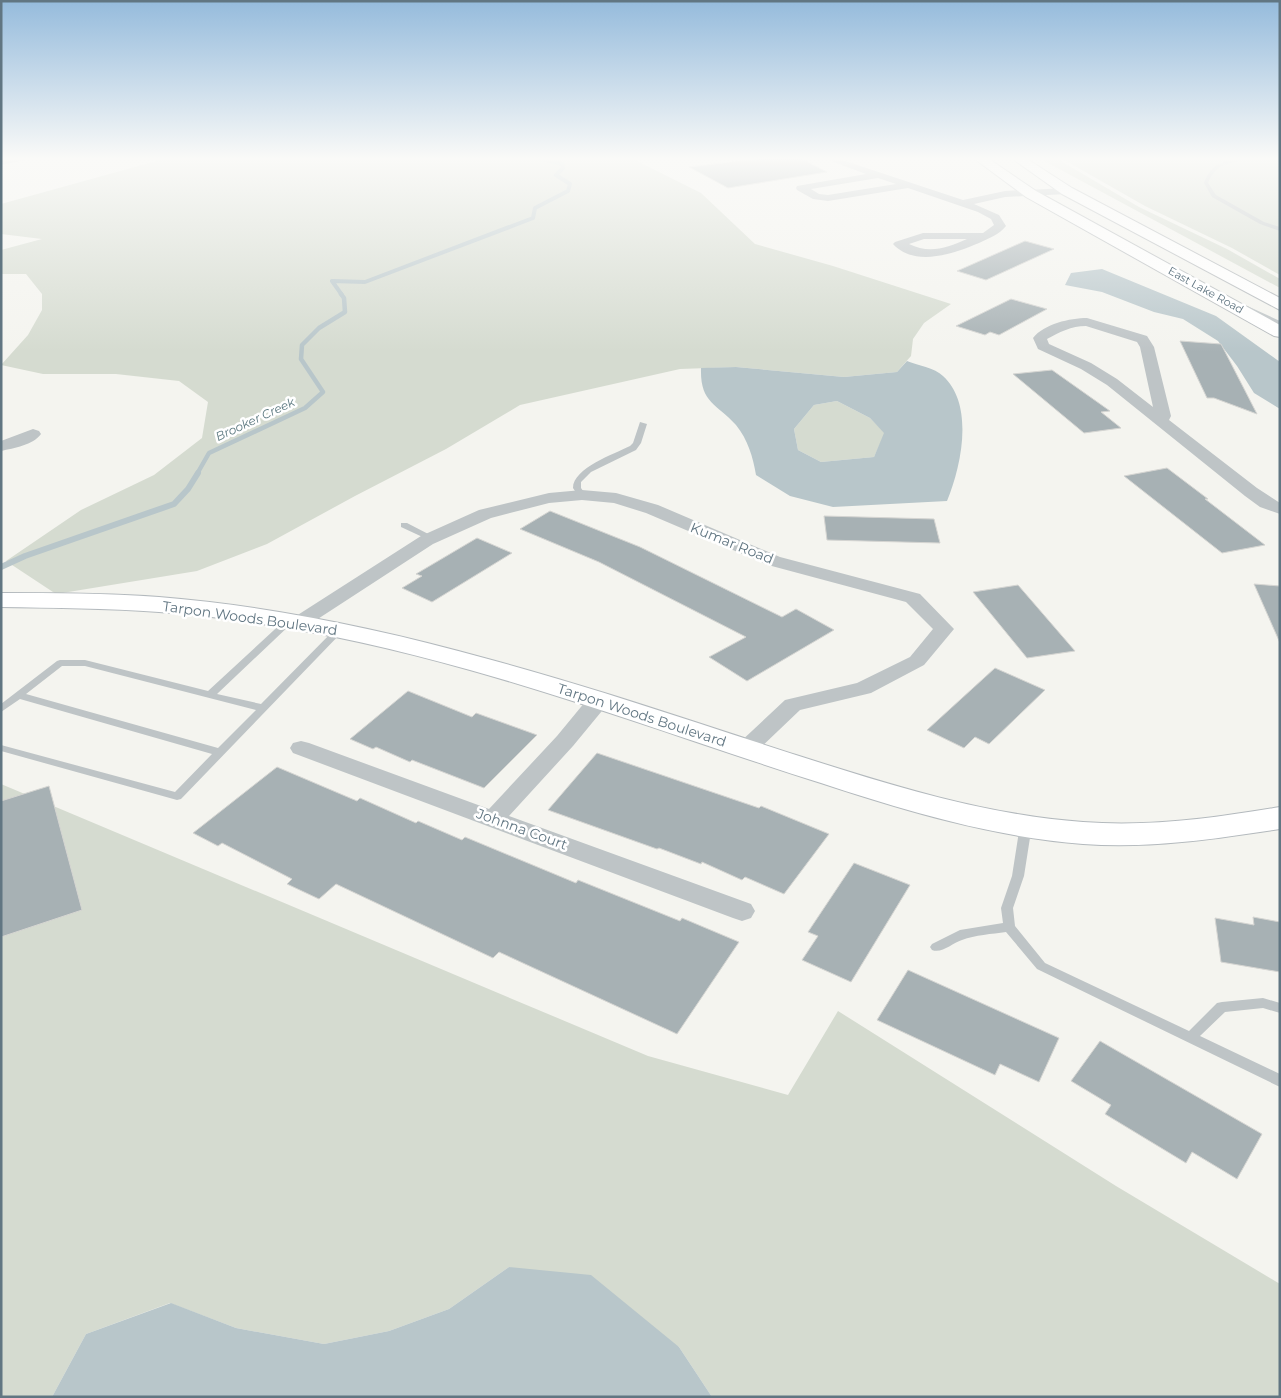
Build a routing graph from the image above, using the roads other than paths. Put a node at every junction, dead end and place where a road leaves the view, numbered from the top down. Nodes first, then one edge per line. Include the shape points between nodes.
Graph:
1 (998, 222) edge
2 (1083, 222) edge
3 (1125, 222) edge
4 (1261, 222) edge
5 (1280, 229) edge
6 (983, 236) junction
7 (1170, 270) junction
8 (1280, 305) edge
9 (1280, 323) edge
10 (1280, 332) edge
11 (1161, 421) junction
12 (643, 424) dead end
13 (33, 434) dead end
14 (1, 446) edge
15 (582, 495) junction
16 (1280, 509) edge
17 (404, 525) dead end
18 (432, 538) junction
19 (1, 600) edge
20 (294, 622) junction
21 (339, 630) junction
22 (18, 695) junction
23 (210, 695) junction
24 (598, 701) junction
25 (262, 708) junction
26 (1, 709) edge
27 (1, 748) edge
28 (302, 748) dead end
29 (746, 749) junction
30 (219, 752) junction
31 (494, 818) junction
32 (1280, 818) edge
33 (1026, 825) junction
34 (742, 911) dead end
35 (1009, 927) junction
36 (936, 947) dead end
37 (1280, 1008) edge
38 (1190, 1038) junction
39 (1280, 1081) edge

1 - 6 street via 1000,226 994,232
2 - 7 main road, East Lake Road
3 - 8 main road, East Lake Road
4 - 5 lane
6 - 6 street via 923,236 899,244 927,254 939,254
7 - 9 lane
7 - 10 main road, East Lake Road
11 - 11 street via 1112,382 1043,346 1040,338 1066,324 1087,322 1142,339 1147,347 1163,416
11 - 16 street via 1266,503
12 - 15 lane via 633,448 588,470 577,482
13 - 14 street
15 - 18 street, Kumar Road via 549,498 485,514
15 - 29 street, Kumar Road via 616,498 652,509 774,561 913,598 944,629 918,661 864,688 793,705
17 - 18 lane
18 - 20 street, Kumar Road
19 - 20 main road, Tarpon Woods Boulevard via 178,606
20 - 21 main road, Tarpon Woods Boulevard
20 - 23 lane
21 - 24 main road, Tarpon Woods Boulevard via 483,665
21 - 25 lane
22 - 23 lane via 60,663 85,663
22 - 26 lane
22 - 30 lane
23 - 25 lane
24 - 29 main road, Tarpon Woods Boulevard
24 - 31 street
25 - 30 lane
27 - 30 lane via 178,796
28 - 31 street, Johnna Court
29 - 33 main road, Tarpon Woods Boulevard via 873,789 999,822
31 - 34 street, Johnna Court
32 - 33 main road, Tarpon Woods Boulevard via 1221,828 1142,835 1081,833
33 - 35 lane via 1018,876 1007,908
35 - 36 lane via 960,935
35 - 38 lane via 1041,966
37 - 38 lane via 1264,1002 1222,1007
38 - 39 lane

